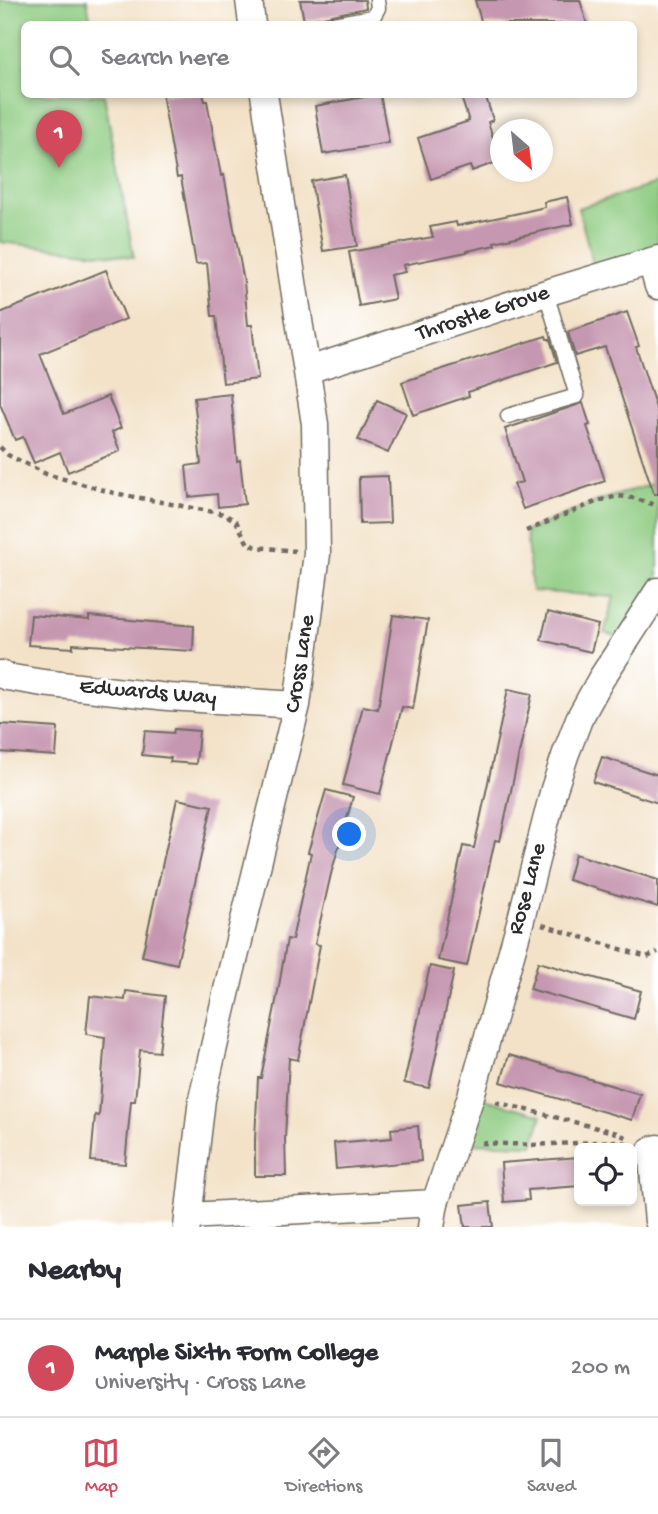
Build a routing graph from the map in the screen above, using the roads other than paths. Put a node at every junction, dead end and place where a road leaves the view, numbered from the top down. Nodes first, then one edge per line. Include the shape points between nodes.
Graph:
1 (249, 0) edge
2 (377, 0) edge
3 (252, 21) edge
4 (350, 21) edge
5 (265, 98) edge
6 (656, 269) edge
7 (546, 293) junction
8 (308, 370) junction
9 (508, 416) dead end
10 (658, 592) edge
11 (0, 674) edge
12 (297, 705) junction
13 (654, 1149) edge
14 (433, 1215) edge
15 (658, 1221) edge
16 (187, 1222) edge

1 - 3 street
2 - 4 lane via 373,17
5 - 8 street, Cross Lane
6 - 7 street, Throstle Grove
7 - 8 street, Throstle Grove
7 - 9 lane via 577,396
8 - 12 street, Cross Lane via 316,424 317,554
10 - 14 street, Rose Lane via 601,679 566,753 471,1096
11 - 12 street, Edwards Way via 168,697
12 - 16 street, Cross Lane via 202,1099
13 - 15 street
14 - 16 street, Rose Lane

